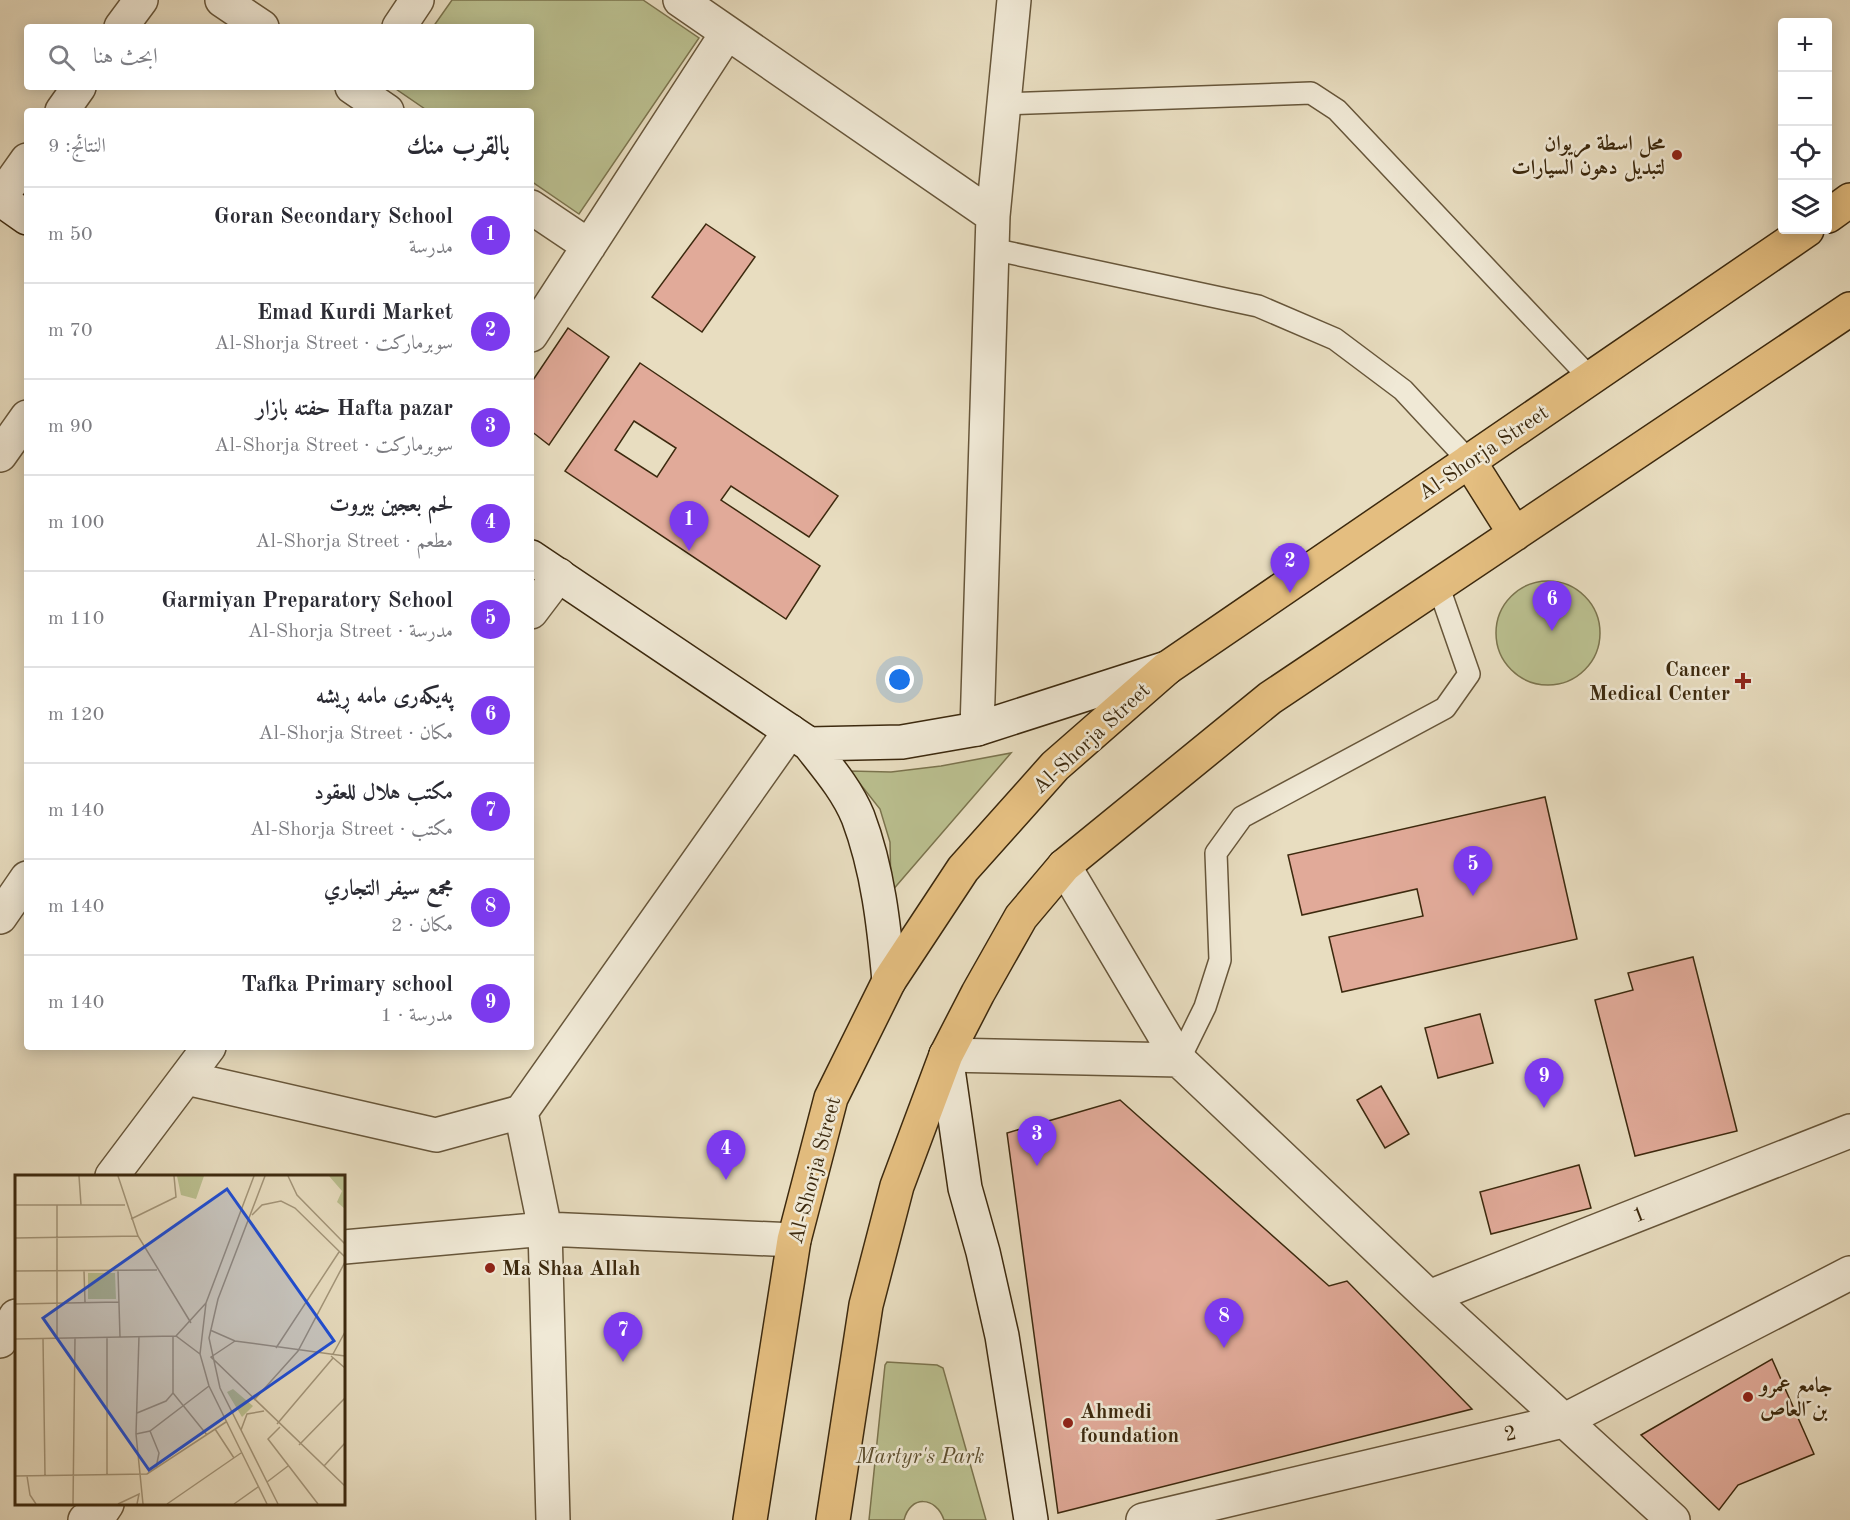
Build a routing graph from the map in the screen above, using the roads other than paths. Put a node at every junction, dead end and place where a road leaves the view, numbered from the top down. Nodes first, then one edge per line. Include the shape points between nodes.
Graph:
1 (141, 0) edge
2 (222, 0) edge
3 (417, 0) edge
4 (680, 0) edge
5 (1014, 0) edge
6 (123, 24) edge
7 (258, 24) edge
8 (401, 24) edge
9 (727, 33) junction
10 (77, 90) edge
11 (359, 90) edge
12 (1004, 104) junction
13 (64, 108) edge
14 (383, 108) edge
15 (24, 164) edge
16 (0, 199) edge
17 (1850, 200) edge
18 (534, 209) edge
19 (1832, 213) edge
20 (24, 216) edge
21 (993, 216) junction
22 (1801, 234) edge
23 (589, 246) junction
24 (992, 249) junction
25 (1850, 309) edge
26 (534, 330) edge
27 (1590, 378) junction
28 (24, 421) edge
29 (0, 455) edge
30 (1469, 461) junction
31 (1515, 534) junction
32 (534, 558) edge
33 (559, 575) junction
34 (1437, 585) junction
35 (534, 608) edge
36 (1167, 668) junction
37 (977, 729) junction
38 (800, 738) junction
39 (1064, 866) junction
40 (24, 882) edge
41 (0, 917) edge
42 (890, 981) junction
43 (207, 1050) edge
44 (946, 1055) junction
45 (1179, 1060) junction
46 (186, 1078) junction
47 (521, 1112) junction
48 (1850, 1131) edge
49 (113, 1175) edge
50 (545, 1228) junction
51 (794, 1240) junction
52 (345, 1247) edge
53 (1850, 1274) edge
54 (1429, 1296) junction
55 (15, 1318) edge
56 (0, 1341) edge
57 (1563, 1421) junction
58 (106, 1505) edge
59 (85, 1520) edge
60 (553, 1520) edge
61 (750, 1520) edge
62 (833, 1520) edge
63 (1031, 1520) edge
64 (1143, 1520) edge
65 (1673, 1520) edge

1 - 6 street
2 - 7 street
3 - 8 street
4 - 9 street
5 - 12 street
9 - 21 street
9 - 23 street
10 - 13 street
11 - 14 street
12 - 21 street
12 - 27 lane via 1311,93 1337,110
15 - 16 street
16 - 20 street
17 - 19 main road
18 - 23 street
21 - 24 street
22 - 27 main road, Al-Shorja Street
23 - 26 street
24 - 30 lane via 1258,306 1335,339 1403,390
24 - 37 street
25 - 31 main road
27 - 30 main road, Al-Shorja Street
28 - 29 street
30 - 31 main road
30 - 36 main road, Al-Shorja Street
31 - 34 main road
32 - 33 street
33 - 35 street
33 - 38 street
34 - 39 main road via 1270,698
34 - 45 lane via 1469,674 1445,708 1242,817 1216,853 1220,960 1206,1008
36 - 37 street
36 - 42 main road, Al-Shorja Street via 1055,766 963,869
37 - 38 street via 902,742
38 - 42 street via 842,786 858,817 883,914
38 - 47 street
39 - 44 main road via 1021,917
39 - 45 street
40 - 41 street
42 - 51 main road, Al-Shorja Street via 831,1098
43 - 46 street
44 - 45 street
44 - 62 main road via 897,1186 866,1305
44 - 63 street via 965,1188 1002,1336
45 - 54 street
46 - 47 street via 436,1135
46 - 49 street
47 - 50 street
48 - 54 street, 1
50 - 51 street
50 - 52 street
50 - 60 street
51 - 61 main road, Al-Shorja Street
53 - 57 street, 2
54 - 57 street
55 - 56 street
57 - 64 street, 2
57 - 65 street
58 - 59 street

